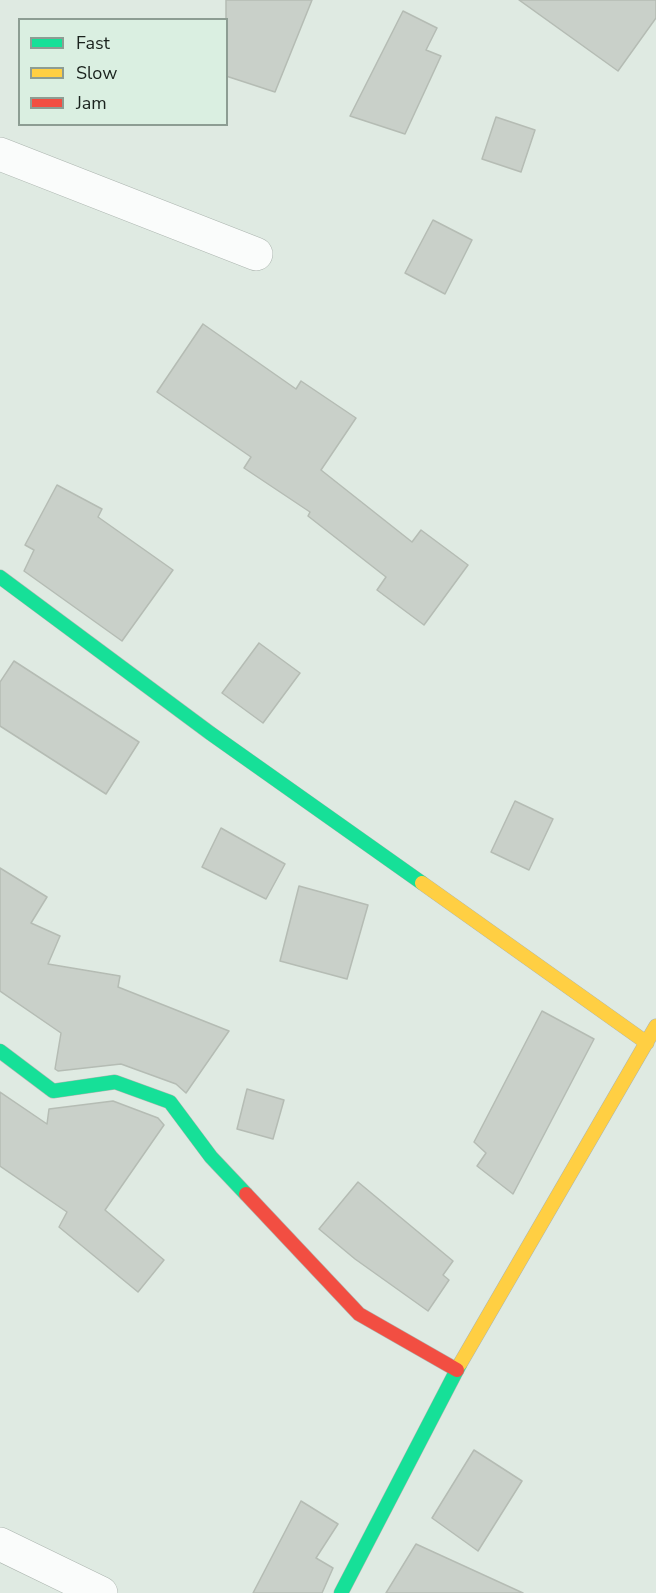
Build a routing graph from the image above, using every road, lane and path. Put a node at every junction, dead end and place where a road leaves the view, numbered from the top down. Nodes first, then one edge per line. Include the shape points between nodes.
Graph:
1 (0, 154) edge
2 (256, 254) dead end
3 (0, 577) edge
4 (656, 1026) edge
5 (647, 1043) junction
6 (0, 1051) edge
7 (457, 1370) junction
8 (0, 1544) edge
9 (101, 1593) edge
10 (341, 1593) edge

1 - 2 street
3 - 5 street via 210,733
4 - 5 street
5 - 7 street
6 - 7 street via 53,1091 115,1083 170,1102 211,1157 359,1314
7 - 10 street
8 - 9 street

